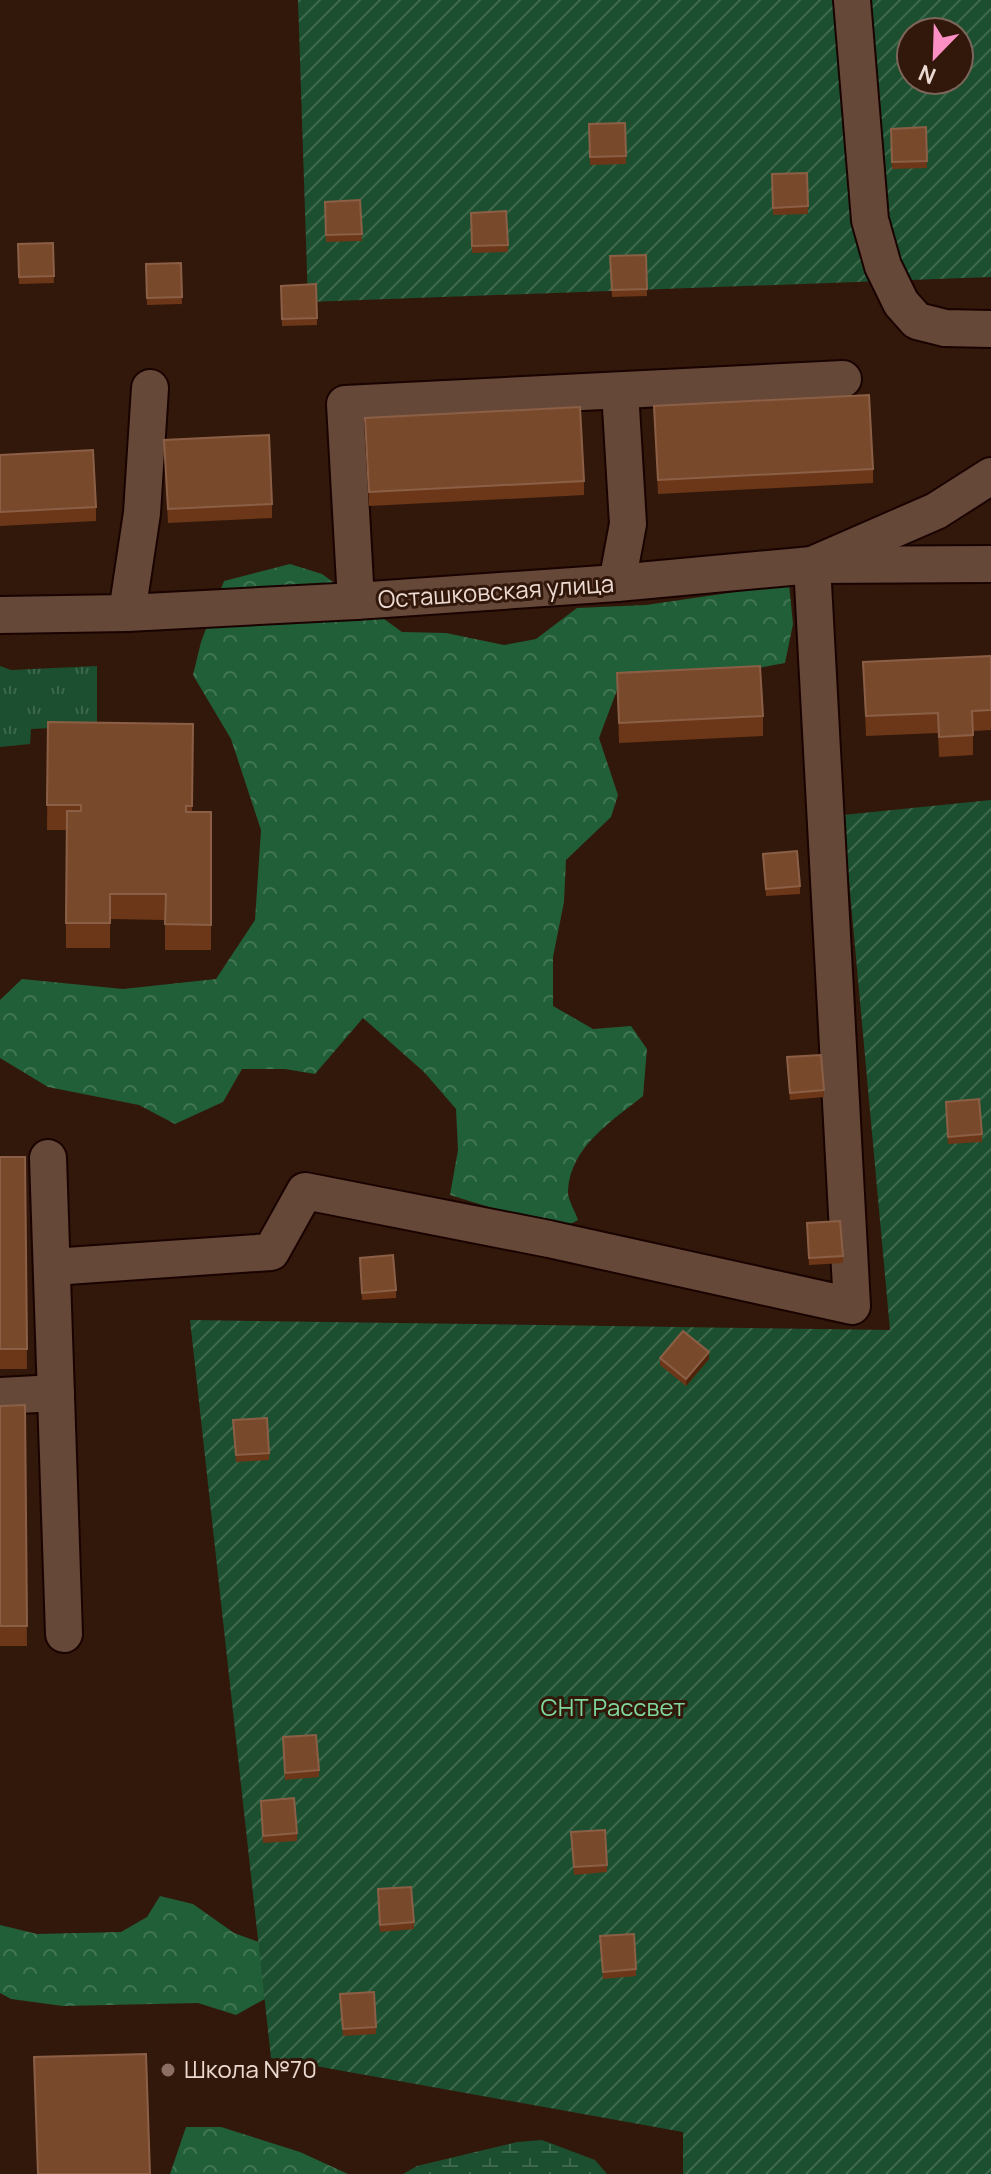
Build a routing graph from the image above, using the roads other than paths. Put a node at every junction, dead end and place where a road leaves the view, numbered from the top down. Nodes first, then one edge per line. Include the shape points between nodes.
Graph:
1 (852, 0) edge
2 (991, 329) edge
3 (843, 379) dead end
4 (150, 388) dead end
5 (620, 391) junction
6 (991, 476) edge
7 (991, 564) edge
8 (812, 565) junction
9 (617, 583) junction
10 (356, 601) junction
11 (127, 613) junction
12 (0, 615) edge
13 (48, 1158) dead end
14 (52, 1267) junction
15 (56, 1393) junction
16 (0, 1396) edge
17 (64, 1634) dead end

1 - 2 street via 870,220 883,266 901,303 917,321
3 - 5 street
4 - 11 street via 142,513
5 - 9 street via 628,524
5 - 10 street via 345,404
6 - 8 street via 936,511
7 - 8 street, Осташковская улица
8 - 9 street, Осташковская улица
8 - 14 street via 852,1306 305,1191 271,1252
9 - 10 street, Осташковская улица
10 - 11 street, Осташковская улица
11 - 12 street, Осташковская улица
13 - 14 street
14 - 15 street
15 - 16 street
15 - 17 street

